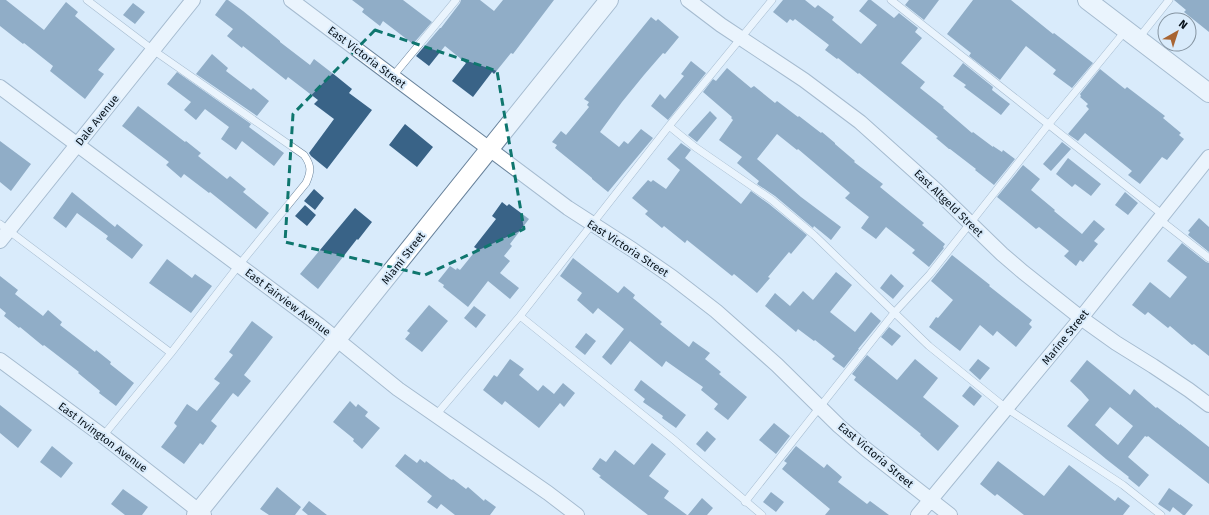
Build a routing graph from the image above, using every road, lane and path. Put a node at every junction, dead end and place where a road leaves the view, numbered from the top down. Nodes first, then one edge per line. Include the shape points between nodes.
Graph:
1 (87, 0) edge
2 (193, 0) edge
3 (291, 0) edge
4 (456, 0) edge
5 (609, 0) edge
6 (688, 0) edge
7 (772, 0) edge
8 (891, 0) edge
9 (1087, 0) edge
10 (1169, 0) edge
11 (1132, 34) junction
12 (740, 39) junction
13 (153, 50) junction
14 (392, 76) junction
15 (0, 87) edge
16 (1209, 93) edge
17 (1048, 124) junction
18 (669, 126) junction
19 (77, 145) junction
20 (489, 149) junction
21 (1209, 157) edge
22 (1161, 217) junction
23 (970, 223) junction
24 (591, 224) junction
25 (3, 232) edge
26 (1209, 258) edge
27 (239, 265) junction
28 (894, 313) junction
29 (520, 316) junction
30 (1081, 318) junction
31 (337, 340) junction
32 (171, 353) junction
33 (0, 360) edge
34 (1209, 405) edge
35 (820, 407) junction
36 (1006, 408) junction
37 (436, 415) junction
38 (103, 436) junction
39 (930, 499) junction
40 (746, 502) junction
41 (199, 514) edge
42 (577, 515) edge
43 (762, 515) edge
44 (918, 515) edge
45 (950, 515) edge
46 (1161, 515) edge

1 - 13 lane
2 - 13 street, Dale Avenue
3 - 14 street, East Victoria Street
4 - 14 lane
5 - 20 street, Miami Street
6 - 12 street, East Altgeld Street
7 - 12 lane
8 - 17 lane
9 - 11 street
10 - 11 lane
11 - 16 street
11 - 17 lane
12 - 18 lane
12 - 23 street, East Altgeld Street via 804,80 860,122
13 - 19 street, Dale Avenue
13 - 27 lane via 304,155 307,160 310,174 306,184
14 - 20 street, East Victoria Street
15 - 19 street, East Fairview Avenue
17 - 22 lane
17 - 23 lane
18 - 24 lane
18 - 28 lane via 772,200 814,235
19 - 25 street, Dale Avenue
19 - 27 street, East Fairview Avenue
20 - 24 street, East Victoria Street
20 - 31 street, Miami Street
21 - 22 street, Marine Street
22 - 26 lane
22 - 30 street, Marine Street
23 - 28 lane via 930,274
23 - 30 street, East Altgeld Street via 1023,272
24 - 29 lane
24 - 35 street, East Victoria Street via 672,277 716,311
25 - 32 lane
27 - 31 street, East Fairview Avenue
27 - 32 lane
28 - 35 lane
28 - 36 lane via 929,346
29 - 37 lane
29 - 40 lane via 673,439
30 - 34 street, East Altgeld Street
30 - 36 street, Marine Street
31 - 37 street, East Fairview Avenue via 398,389
31 - 41 street, Miami Street
32 - 38 lane
33 - 38 street, East Irvington Avenue
35 - 39 street, East Victoria Street via 839,426
35 - 40 lane
36 - 39 street, Marine Street
36 - 46 lane via 1122,485
37 - 42 street, East Fairview Avenue
38 - 41 street, East Irvington Avenue
39 - 44 street, Marine Street
39 - 45 street, East Victoria Street
40 - 43 lane

